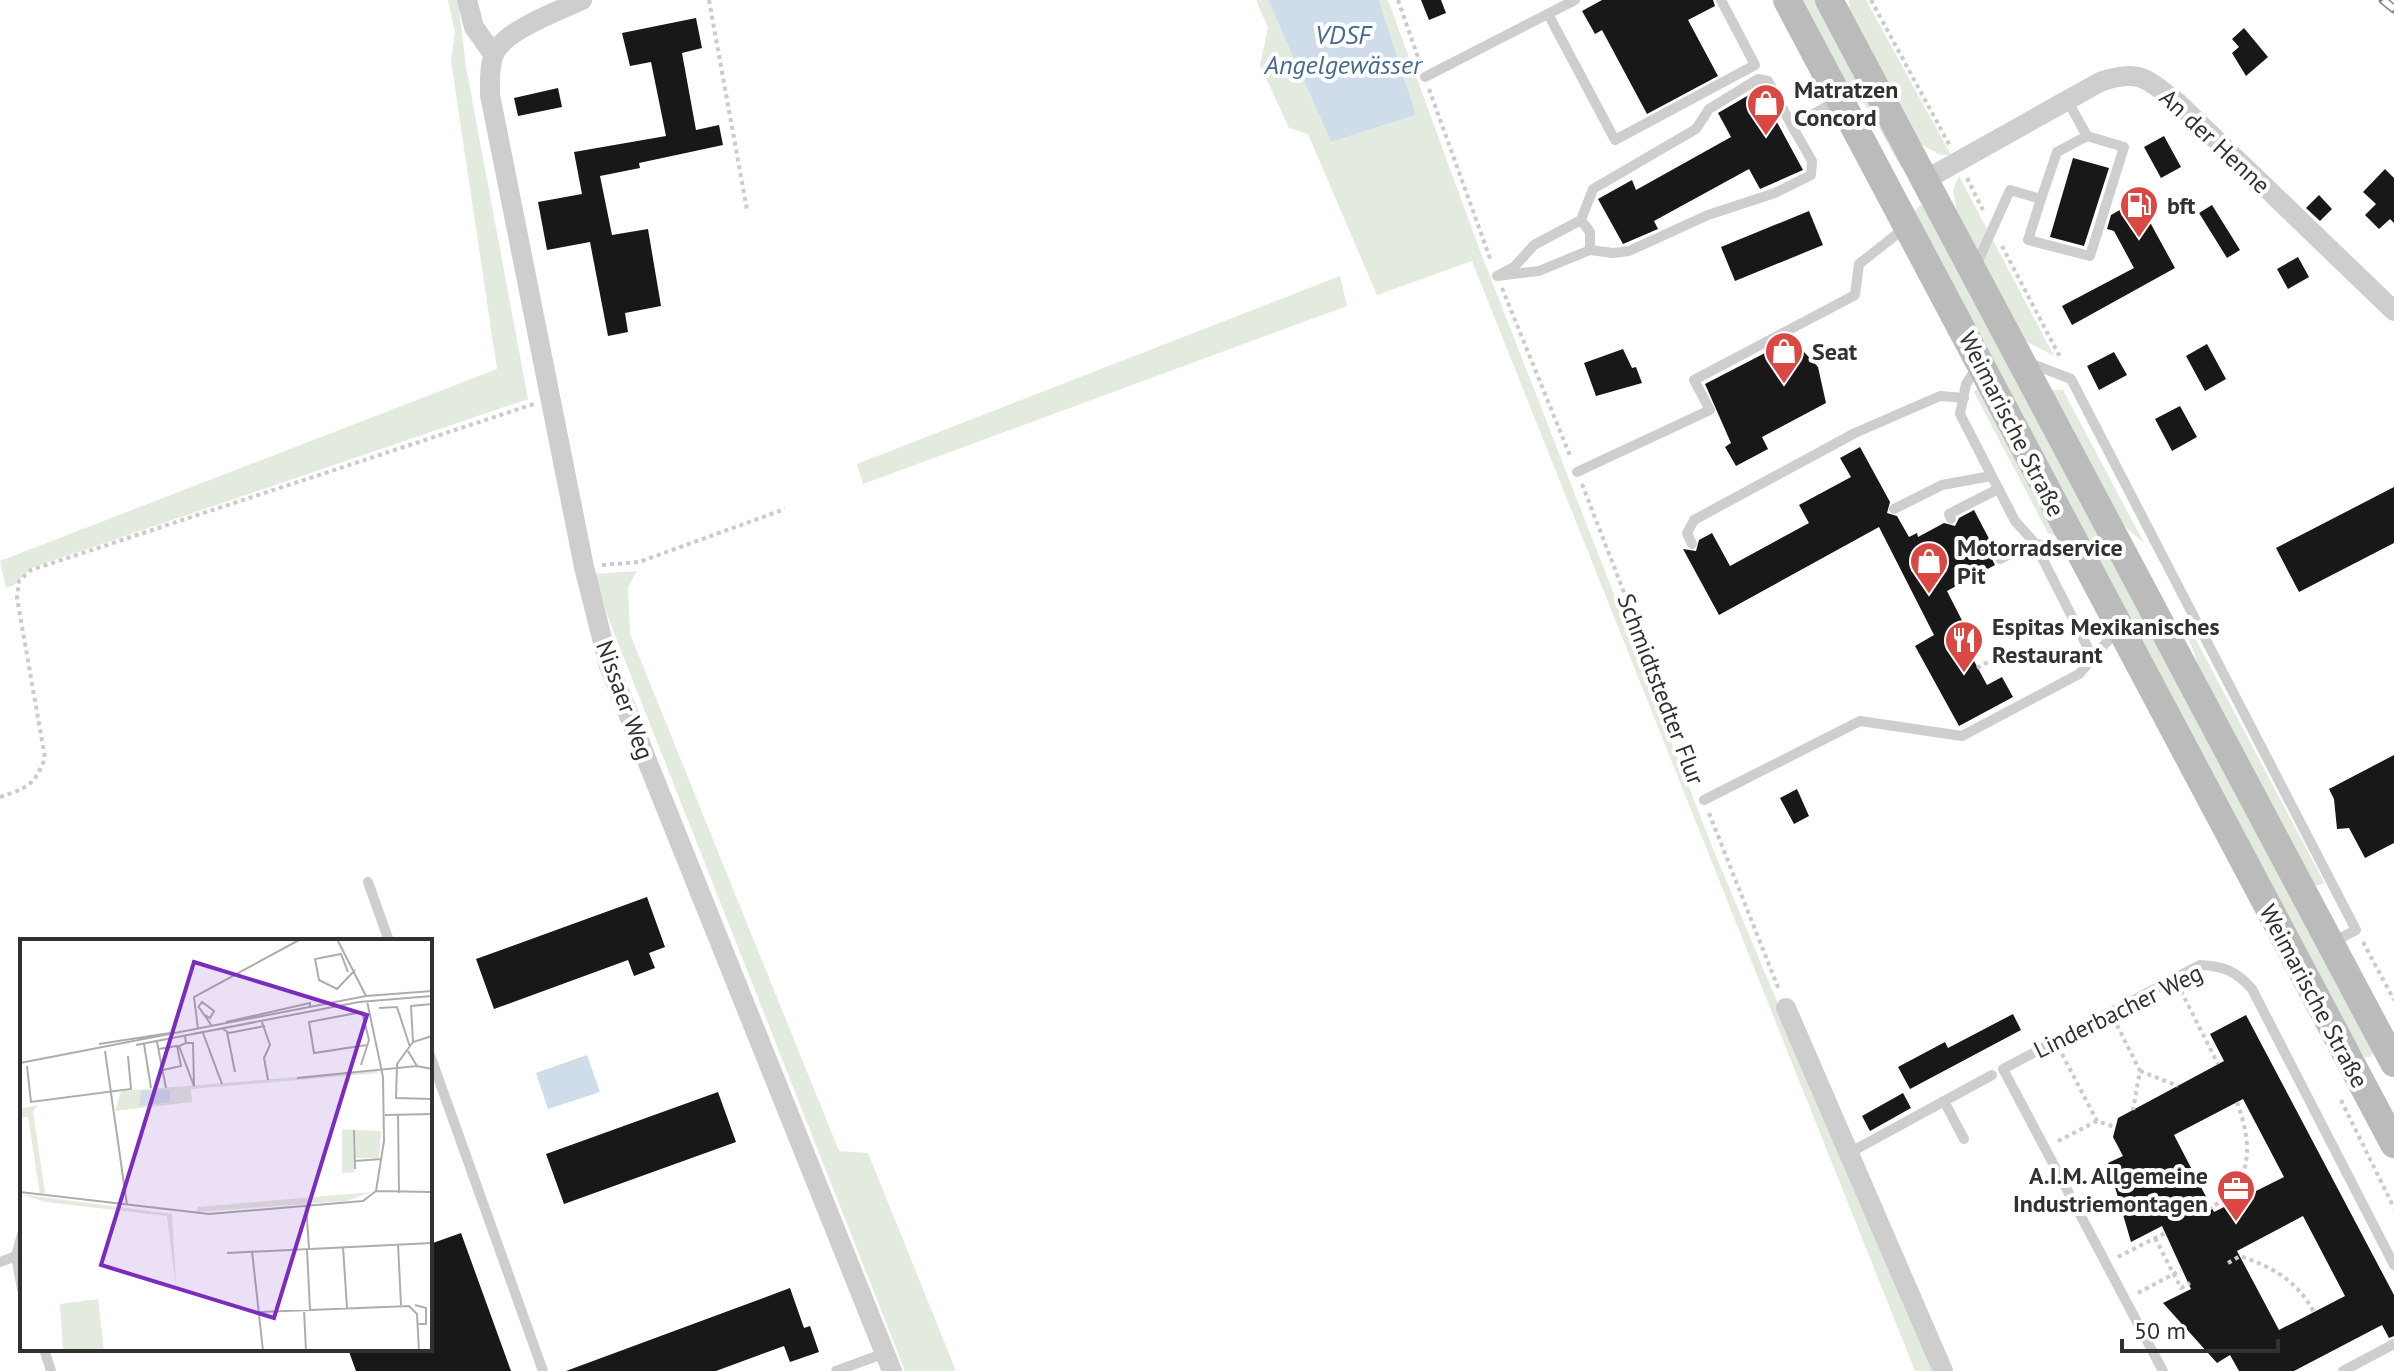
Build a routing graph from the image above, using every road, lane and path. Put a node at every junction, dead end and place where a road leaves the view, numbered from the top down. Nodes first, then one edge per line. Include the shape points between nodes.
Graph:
1 (467, 0) edge
2 (582, 0) edge
3 (709, 0) edge
4 (1398, 0) edge
5 (1575, 0) edge
6 (1721, 0) edge
7 (1787, 0) edge
8 (1829, 0) edge
9 (1871, 0) edge
10 (1548, 14) junction
11 (493, 54) junction
12 (1425, 77) junction
13 (1840, 99) junction
14 (2067, 100) junction
15 (1792, 126) junction
16 (2087, 136) junction
17 (1958, 161) junction
18 (1925, 180) junction
19 (1892, 197) junction
20 (2041, 199) junction
21 (747, 210) dead end
22 (1581, 220) junction
23 (1908, 226) junction
24 (1993, 229) junction
25 (1590, 250) junction
26 (1974, 271) junction
27 (1497, 276) junction
28 (2394, 311) edge
29 (2022, 360) junction
30 (1980, 362) junction
31 (2071, 379) junction
32 (1964, 398) junction
33 (551, 399) junction
34 (1577, 472) junction
35 (1991, 476) junction
36 (1998, 489) junction
37 (785, 509) dead end
38 (1894, 509) dead end
39 (1951, 519) dead end
40 (2034, 542) junction
41 (1692, 544) dead end
42 (2000, 559) dead end
43 (2082, 559) junction
44 (584, 567) junction
45 (2118, 629) junction
46 (2005, 653) dead end
47 (2093, 658) junction
48 (1977, 668) dead end
49 (0, 797) edge
50 (1704, 800) junction
51 (368, 882) dead end
52 (2356, 930) junction
53 (388, 939) edge
54 (2329, 944) junction
55 (2175, 979) junction
56 (2394, 1000) edge
57 (1786, 1008) joint
58 (2110, 1012) junction
59 (2056, 1041) junction
60 (432, 1062) edge
61 (2394, 1063) edge
62 (2218, 1064) dead end
63 (2140, 1071) junction
64 (1992, 1075) dead end
65 (2178, 1086) dead end
66 (1944, 1101) junction
67 (2237, 1102) dead end
68 (2133, 1110) dead end
69 (2097, 1121) junction
70 (2115, 1127) dead end
71 (1964, 1139) dead end
72 (2394, 1144) edge
73 (2045, 1147) junction
74 (1847, 1154) junction
75 (2201, 1213) dead end
76 (2165, 1233) dead end
77 (2155, 1238) junction
78 (20, 1241) edge
79 (16, 1256) junction
80 (0, 1262) edge
81 (2106, 1263) junction
82 (2228, 1263) dead end
83 (2394, 1265) edge
84 (2181, 1270) dead end
85 (2174, 1274) junction
86 (20, 1278) edge
87 (2190, 1283) dead end
88 (2126, 1300) junction
89 (2314, 1312) dead end
90 (2394, 1344) edge
91 (45, 1351) edge
92 (889, 1362) edge
93 (2158, 1369) edge
94 (51, 1371) edge
95 (543, 1371) edge
96 (836, 1371) edge
97 (1943, 1371) edge
98 (2343, 1371) edge

1 - 11 street via 474,27
2 - 11 street via 513,34
3 - 21 path
4 - 12 path, Schmidtstedter Flur
5 - 10 lane
6 - 10 lane via 1755,65 1615,140
7 - 13 main road, Weimarische Straße
8 - 18 main road, Weimarische Straße
9 - 17 path
10 - 12 lane
11 - 33 street, Nissaer Weg via 490,95
12 - 27 path, Schmidtstedter Flur
13 - 15 lane
13 - 19 main road, Weimarische Straße
14 - 16 lane
14 - 17 street, An der Henne
14 - 28 street, An der Henne via 2125,73 2146,78
15 - 22 lane via 1768,81 1758,79 1709,109 1696,129 1593,189
15 - 25 lane via 1812,161 1811,175 1629,251
16 - 20 lane via 2057,152
16 - 20 lane via 2124,147 2090,256 2028,240
17 - 18 street, An der Henne
17 - 24 path
18 - 19 main road
18 - 26 main road, Weimarische Straße
19 - 23 main road, Weimarische Straße
20 - 24 lane via 2010,190
22 - 25 lane via 1590,232
22 - 27 lane via 1534,245 1514,267
23 - 30 main road, Weimarische Straße
23 - 34 lane via 1859,264 1855,295 1694,380 1710,410
24 - 26 lane
24 - 31 path
25 - 27 lane via 1539,271
26 - 29 main road, Weimarische Straße
27 - 34 path, Schmidtstedter Flur
29 - 31 lane
29 - 54 main road, Weimarische Straße
30 - 32 lane
30 - 43 main road, Weimarische Straße
31 - 52 lane
32 - 35 lane via 1960,414
32 - 41 lane via 1940,396 1855,433 1694,520 1687,533
33 - 44 street, Nissaer Weg
33 - 49 path via 31,570 19,581 17,598 45,758 38,778
34 - 50 path, Schmidtstedter Flur
35 - 36 lane
35 - 38 lane via 1942,485
36 - 39 lane via 1949,514
36 - 40 lane
37 - 44 path via 639,562
40 - 42 lane
40 - 43 lane
40 - 47 lane
43 - 45 main road, Weimarische Straße
44 - 92 street, Nissaer Weg via 609,666
45 - 47 lane
45 - 72 main road, Weimarische Straße
46 - 48 path
47 - 50 lane via 2079,674 1962,736 1860,721
50 - 57 path, Schmidtstedter Flur
51 - 53 lane
52 - 54 lane
52 - 56 path
54 - 61 main road, Weimarische Straße
55 - 58 lane, Linderbacher Weg
55 - 62 path
55 - 83 lane, Linderbacher Weg via 2200,965 2220,966 2238,974 2252,989
57 - 74 street
58 - 59 lane, Linderbacher Weg
58 - 63 path
59 - 69 path
59 - 73 lane, Linderbacher Weg via 2003,1069
60 - 95 lane
63 - 65 path
63 - 68 path
64 - 66 lane
66 - 71 lane
66 - 74 lane
67 - 75 path via 2249,1150 2246,1164 2231,1196
69 - 70 path
69 - 73 path
73 - 81 lane, Linderbacher Weg
74 - 97 street
76 - 77 path
77 - 81 path
77 - 85 path
78 - 79 lane
79 - 80 lane
79 - 86 lane
81 - 88 lane, Linderbacher Weg
82 - 89 path via 2240,1256 2284,1275
84 - 85 path
85 - 87 path via 2181,1288
85 - 88 path
88 - 93 lane, Linderbacher Weg
90 - 98 lane
91 - 94 lane
92 - 96 lane

